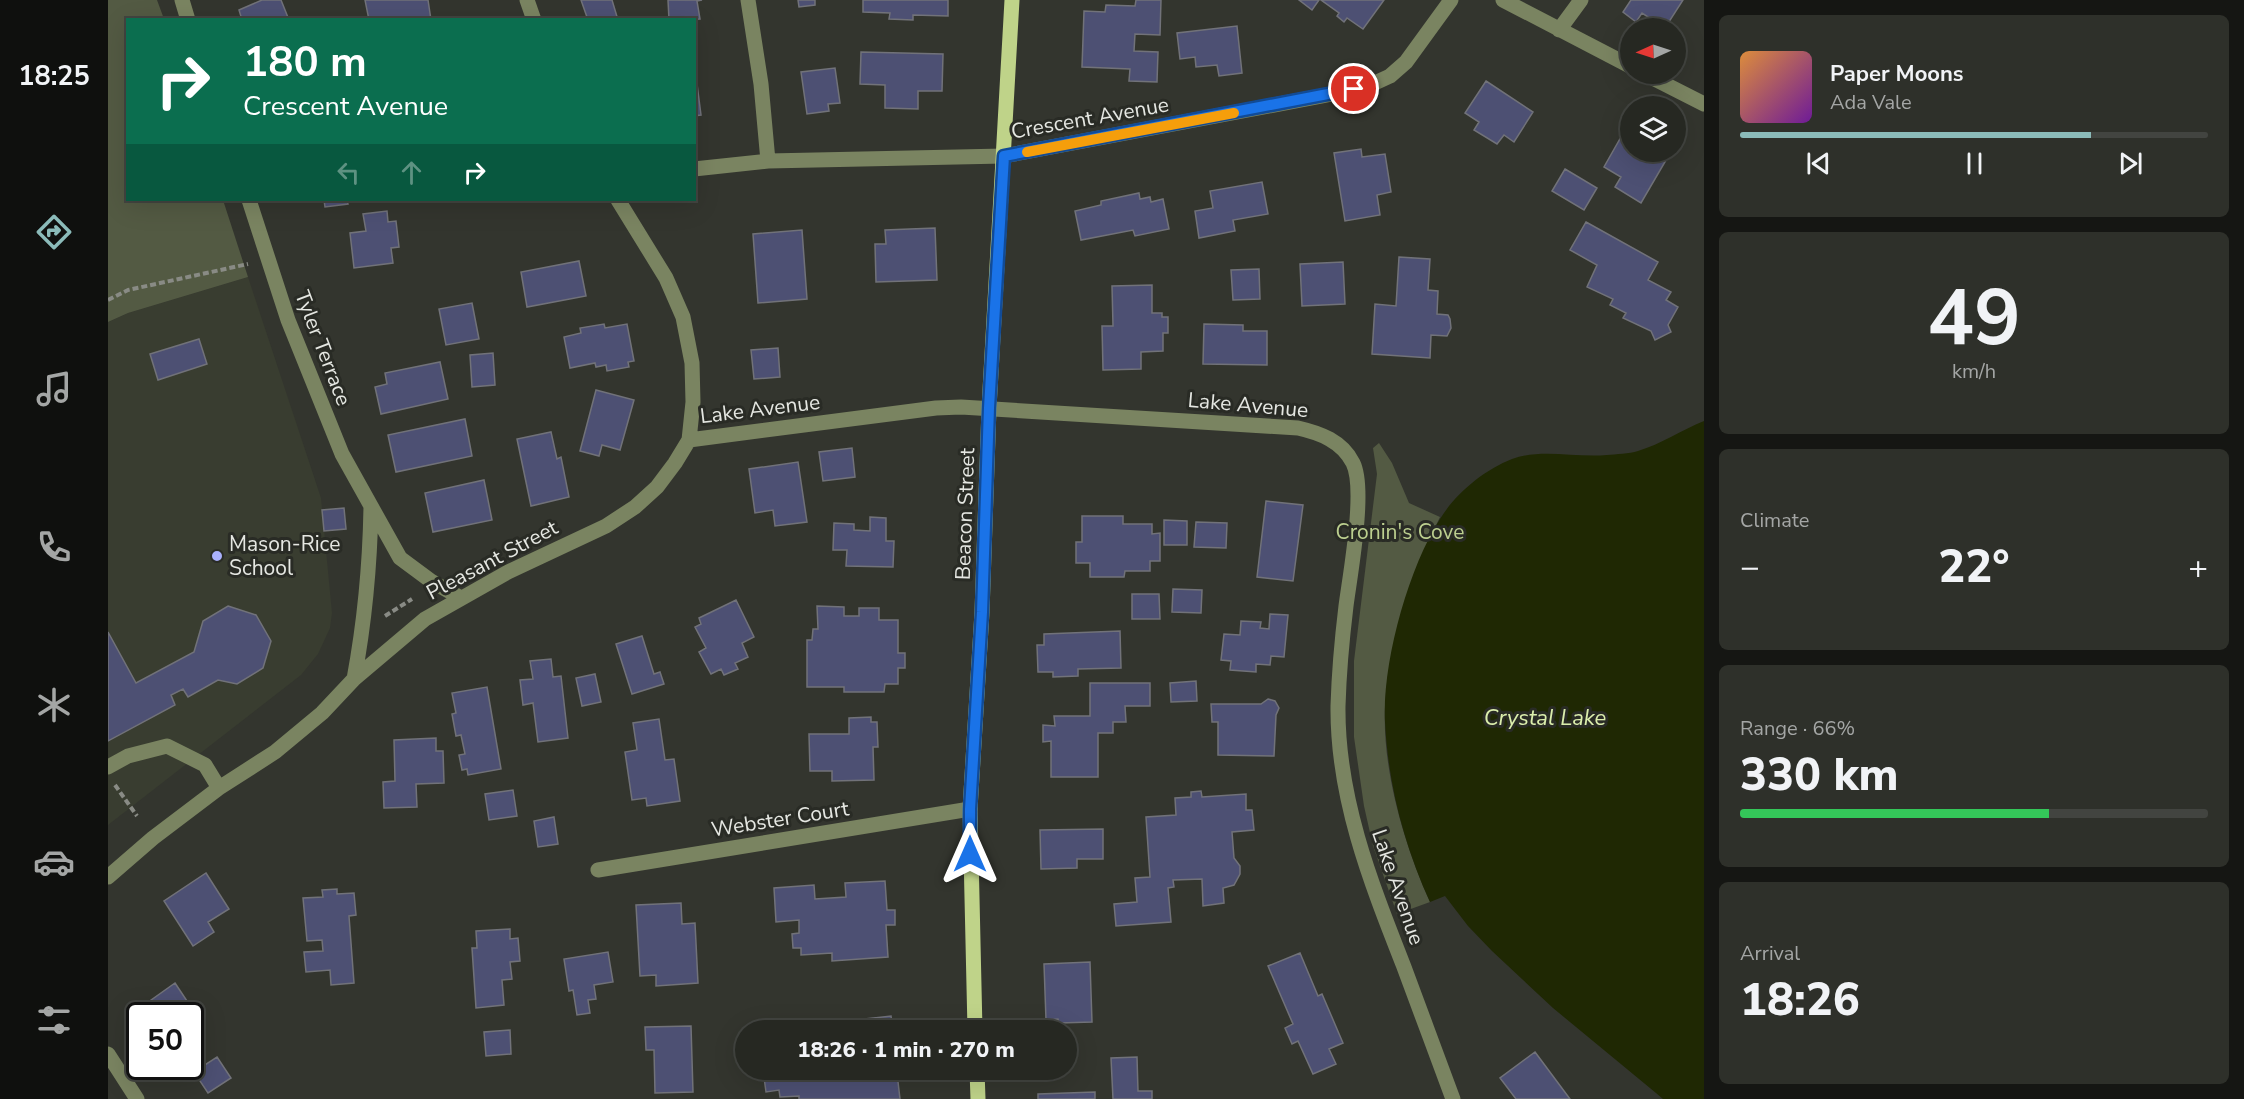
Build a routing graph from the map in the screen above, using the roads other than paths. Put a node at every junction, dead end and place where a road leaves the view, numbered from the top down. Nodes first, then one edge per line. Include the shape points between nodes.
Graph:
1 (182, 0) edge
2 (527, 0) edge
3 (748, 0) edge
4 (1012, 0) edge
5 (1451, 0) edge
6 (1503, 0) edge
7 (1581, 0) edge
8 (187, 18) edge
9 (533, 18) edge
10 (1559, 30) junction
11 (1620, 61) edge
12 (1665, 84) edge
13 (1704, 104) edge
14 (1004, 156) junction
15 (768, 161) junction
16 (696, 169) edge
17 (249, 201) edge
18 (619, 201) edge
19 (989, 408) junction
20 (689, 440) junction
21 (371, 506) junction
22 (461, 598) junction
23 (354, 679) junction
24 (108, 767) edge
25 (219, 788) junction
26 (970, 809) junction
27 (598, 870) dead end
28 (108, 877) edge
29 (975, 1020) edge
30 (108, 1054) edge
31 (977, 1080) edge
32 (137, 1099) edge
33 (978, 1099) edge
34 (1453, 1099) edge

1 - 8 street
2 - 9 street
3 - 15 street
4 - 14 main road, Beacon Street
5 - 14 street, Crescent Avenue via 1406,62 1390,76 1364,88
6 - 10 street
7 - 10 street
10 - 11 street
12 - 13 street
14 - 15 street, Crescent Avenue
14 - 19 main road, Beacon Street
15 - 16 street, Crescent Avenue
17 - 21 street, Tyler Terrace via 288,320 342,454
18 - 20 street, Pleasant Street via 666,278 683,317 692,363
19 - 20 street, Lake Avenue via 936,408
19 - 26 main road, Beacon Street
19 - 34 street, Lake Avenue via 1298,428 1321,433 1341,447 1354,464 1357,523 1338,707 1343,768 1362,857
20 - 22 street, Pleasant Street via 663,479 635,507 606,526
21 - 22 street, Tyler Terrace via 400,558
21 - 23 street via 370,571
22 - 23 street, Pleasant Street via 425,620
23 - 25 street, Pleasant Street via 322,714 275,752
24 - 25 street via 128,756 167,746 205,765
25 - 28 street, Pleasant Street
26 - 27 street, Webster Court
26 - 29 main road, Beacon Street
30 - 32 street
31 - 33 main road

